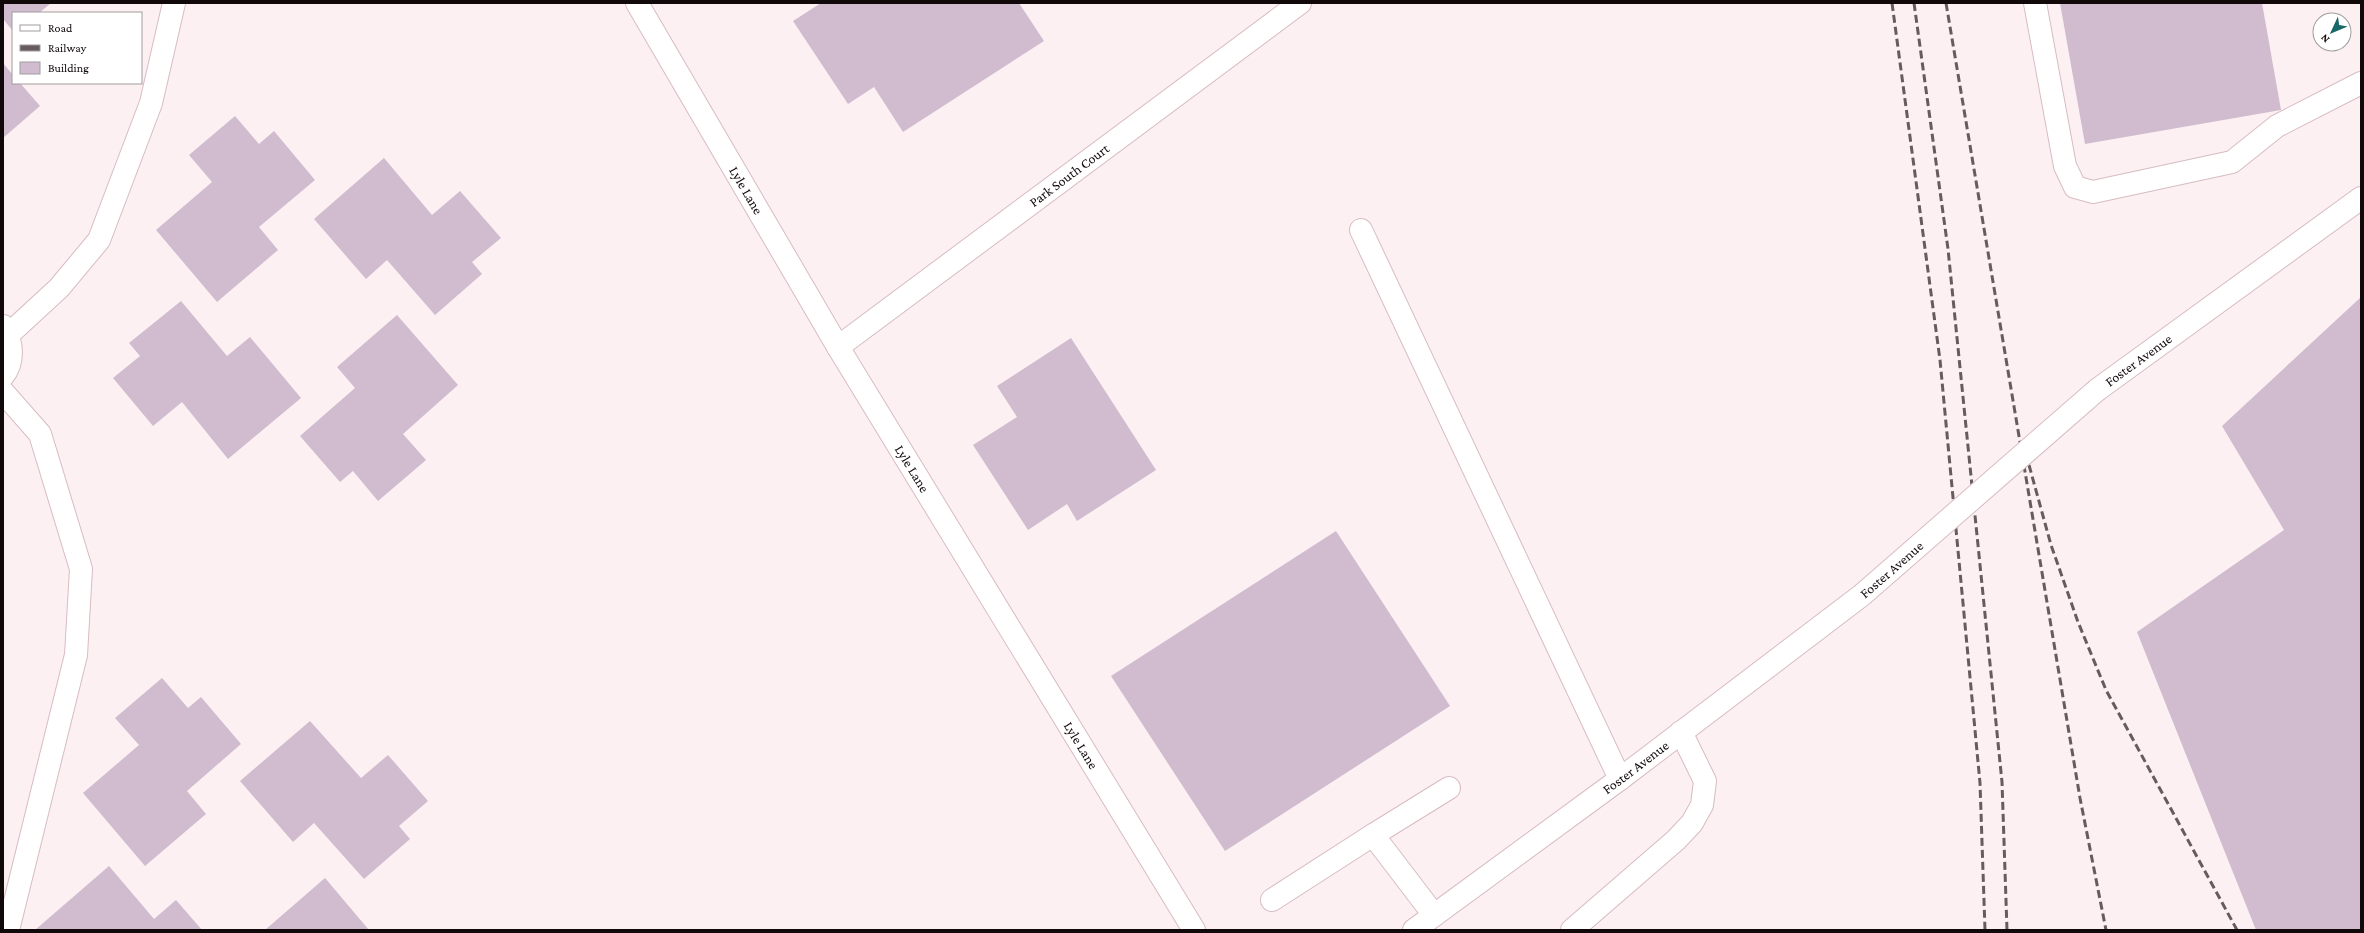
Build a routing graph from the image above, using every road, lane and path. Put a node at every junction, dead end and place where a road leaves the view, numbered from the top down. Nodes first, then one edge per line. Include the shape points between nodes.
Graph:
1 (174, 3) edge
2 (637, 3) edge
3 (1300, 3) edge
4 (2035, 3) edge
5 (2361, 82) edge
6 (2361, 198) edge
7 (1361, 230) dead end
8 (6, 330) edge
9 (838, 347) junction
10 (3, 376) edge
11 (3, 392) edge
12 (1681, 732) junction
13 (1620, 778) junction
14 (1449, 788) dead end
15 (1373, 835) junction
16 (1272, 900) dead end
17 (1434, 916) junction
18 (8, 930) edge
19 (1194, 930) edge
20 (1414, 930) edge
21 (1572, 930) edge

1 - 8 street via 151,102 99,240 59,288
2 - 9 street, Lyle Lane
3 - 9 street, Park South Court
4 - 5 street via 2064,166 2075,188 2093,192 2232,162 2277,126
6 - 12 street, Foster Avenue, bridge via 2096,390 1862,595
7 - 13 street
8 - 10 street via 11,348 10,361
9 - 19 street, Lyle Lane
11 - 18 street via 40,434 81,569 76,655
12 - 13 street, Foster Avenue
12 - 21 street via 1705,781 1702,805 1692,823 1676,840
13 - 17 street, Foster Avenue
14 - 15 street
15 - 16 street
15 - 17 street
17 - 20 street, Foster Avenue

